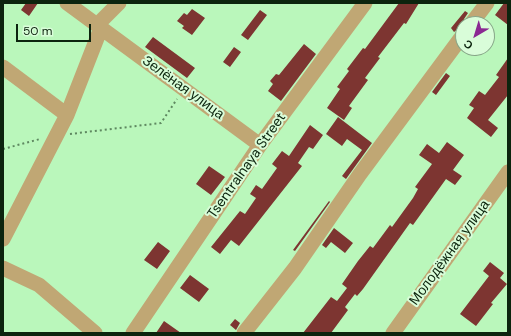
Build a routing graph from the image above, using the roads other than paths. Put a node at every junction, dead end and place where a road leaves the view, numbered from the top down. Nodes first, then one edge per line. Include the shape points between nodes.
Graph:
1 (67, 3) edge
2 (119, 3) edge
3 (365, 3) edge
4 (487, 3) edge
5 (477, 16) edge
6 (99, 27) junction
7 (455, 46) edge
8 (3, 67) edge
9 (67, 115) junction
10 (260, 145) junction
11 (508, 172) edge
12 (3, 237) edge
13 (3, 268) edge
14 (95, 333) edge
15 (133, 333) edge
16 (244, 333) edge
17 (393, 333) edge

1 - 6 street, Зелёная улица
2 - 6 street
3 - 10 street, Tsentralnaya Street
4 - 5 street
6 - 9 street
6 - 10 street, Зелёная улица
7 - 16 street via 360,174 295,268
8 - 9 street
9 - 12 street
10 - 15 street, Tsentralnaya Street
11 - 17 street, Молодёжная улица
13 - 14 street via 38,285

